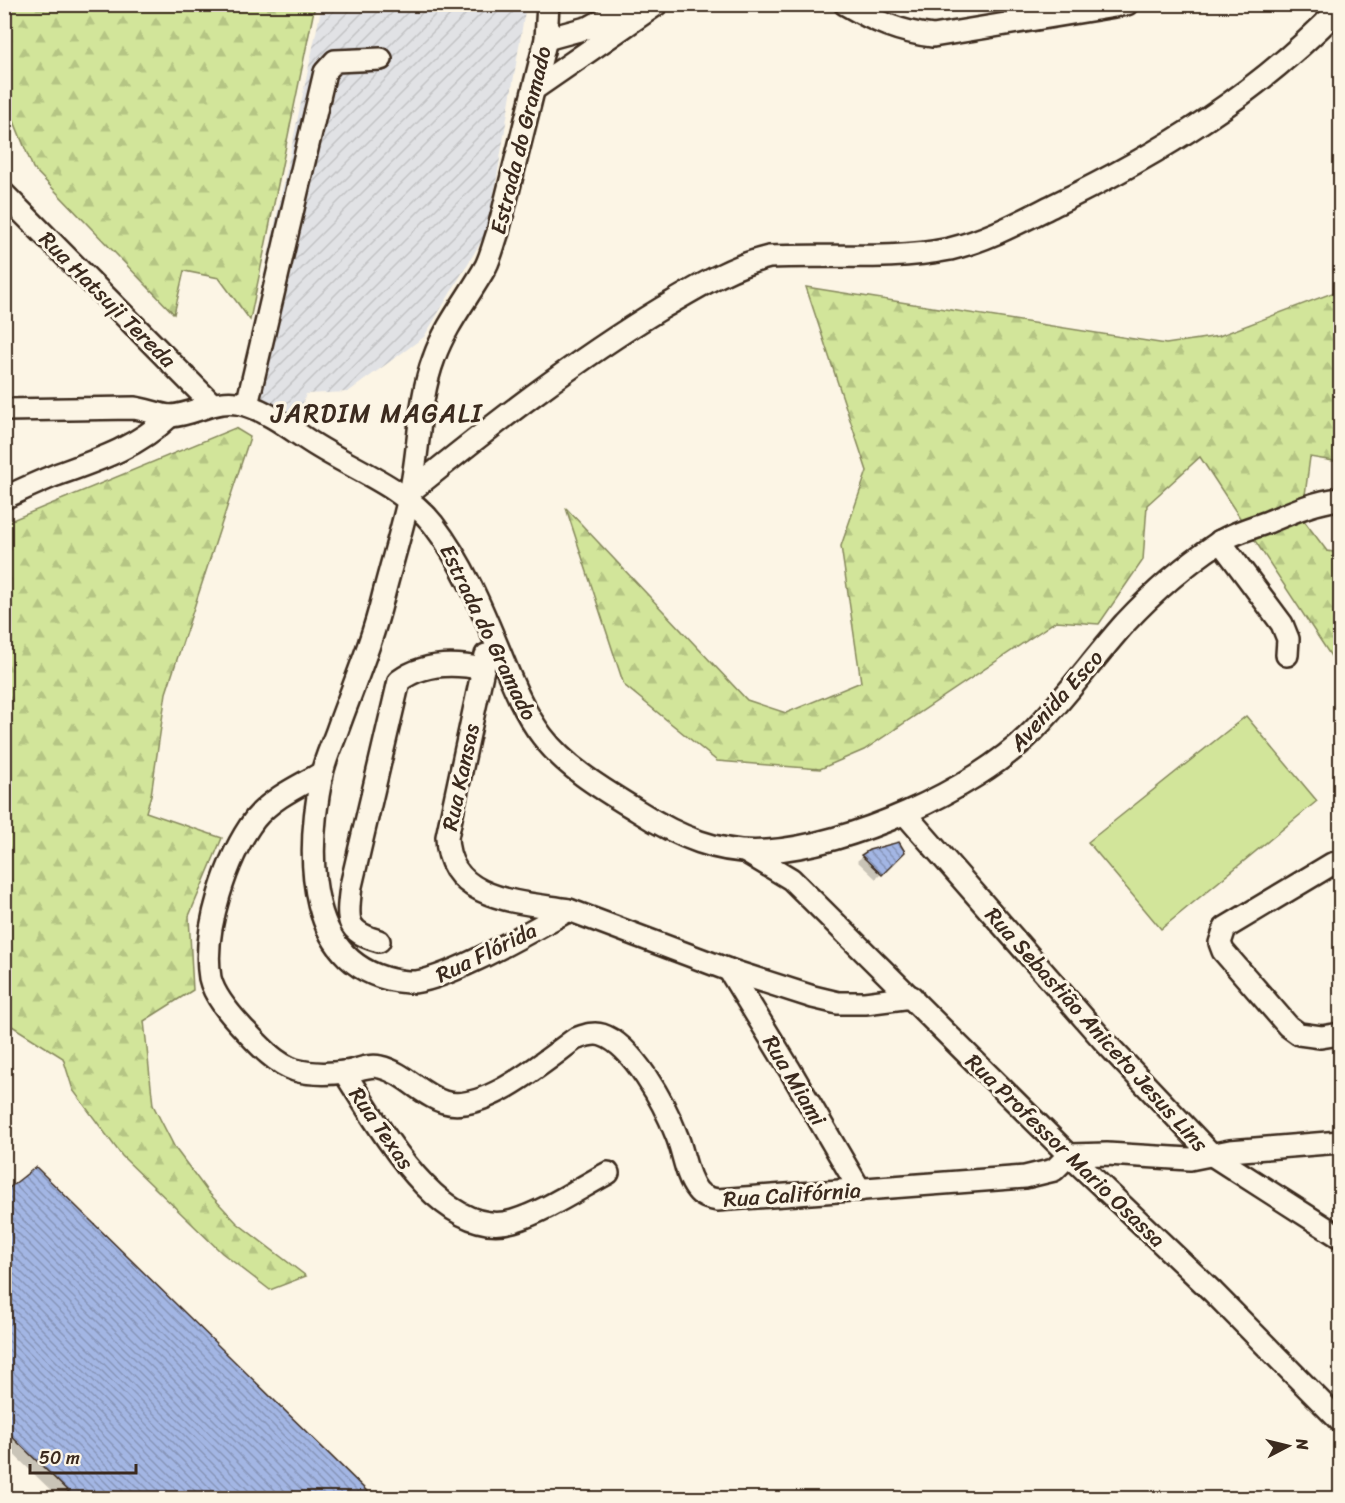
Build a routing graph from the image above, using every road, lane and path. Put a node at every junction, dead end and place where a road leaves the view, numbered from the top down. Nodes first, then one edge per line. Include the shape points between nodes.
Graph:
1 (548, 4) edge
2 (632, 4) edge
3 (657, 4) edge
4 (845, 4) edge
5 (1127, 4) edge
6 (1341, 8) edge
7 (546, 39) junction
8 (381, 59) dead end
9 (534, 89) junction
10 (4, 194) edge
11 (212, 404) junction
12 (247, 405) junction
13 (4, 410) edge
14 (170, 416) junction
15 (409, 495) junction
16 (4, 498) edge
17 (1341, 499) edge
18 (1220, 541) junction
19 (491, 631) junction
20 (1287, 655) dead end
21 (483, 669) junction
22 (322, 772) junction
23 (906, 815) junction
24 (786, 849) junction
25 (745, 851) junction
26 (1341, 862) edge
27 (791, 879) junction
28 (569, 910) junction
29 (379, 941) dead end
30 (729, 970) junction
31 (912, 997) junction
32 (1341, 1034) edge
33 (344, 1072) junction
34 (1341, 1142) edge
35 (1318, 1144) junction
36 (1069, 1155) junction
37 (1212, 1155) junction
38 (1341, 1156) edge
39 (608, 1173) dead end
40 (860, 1190) junction
41 (1341, 1237) edge
42 (1341, 1421) edge

1 - 7 street, Estrada do Gramado
2 - 7 street via 590,27
3 - 9 street
4 - 5 street via 880,25 933,36
6 - 15 street via 1287,61 1207,121 1117,175 990,236 950,249 908,255 769,257 750,261 703,284 630,327 502,417
7 - 9 street, Estrada do Gramado
8 - 12 street via 335,61 325,72
9 - 15 street, Estrada do Gramado via 487,264 443,334 432,362
10 - 11 street, Rua Hatsuji Tereda
11 - 12 street
11 - 14 street
12 - 15 street
13 - 14 street via 134,408
14 - 16 street via 152,433 112,456
15 - 19 street, Estrada do Gramado via 450,549
15 - 22 street, Rua Flórida via 370,642
17 - 18 street, Avenida Esco via 1307,506
18 - 20 street via 1282,624 1288,639
18 - 23 street, Avenida Esco via 1160,588 1126,622 1031,733 1005,755
19 - 21 street, Rua Kansas
19 - 25 street, Estrada do Gramado via 527,714 565,760 662,827 699,843
21 - 28 street, Rua Kansas via 447,837 450,862 458,874 481,891
21 - 29 street via 442,665 410,673 399,681 347,912 359,935
22 - 28 street, Rua Flórida via 315,835 317,903 332,939 346,956 369,972 411,983 428,980
22 - 33 street, Rua Texas via 280,796 256,818 237,846 214,916 210,978 215,993 235,1020 280,1063 313,1073
23 - 24 street, Avenida Esco
23 - 37 street, Rua Sebastião Aniceto Jesus Lins via 1103,1040
24 - 25 street, Avenida Esco
24 - 27 street
25 - 27 street, Rua Professor Mario Osassa
26 - 32 street via 1225,928 1220,943 1288,1026 1309,1037
27 - 31 street, Rua Professor Mario Osassa
28 - 30 street
30 - 31 street via 838,1003
30 - 40 street, Rua Miami
31 - 36 street, Rua Professor Mario Osassa
33 - 39 street, Rua Texas via 424,1186 448,1207 472,1218 512,1221
33 - 40 street, Rua Califórnia via 381,1067 444,1102 464,1104 483,1099 515,1081 575,1039 602,1035 632,1058 657,1091 677,1134 692,1182 704,1197 717,1200
34 - 35 street
35 - 37 street
35 - 38 street
36 - 37 street via 1177,1160
36 - 40 street, Rua Califórnia via 1061,1165 1043,1174
36 - 42 street, Rua Professor Mario Osassa via 1214,1292
37 - 41 street, Rua Sebastião Aniceto Jesus Lins

